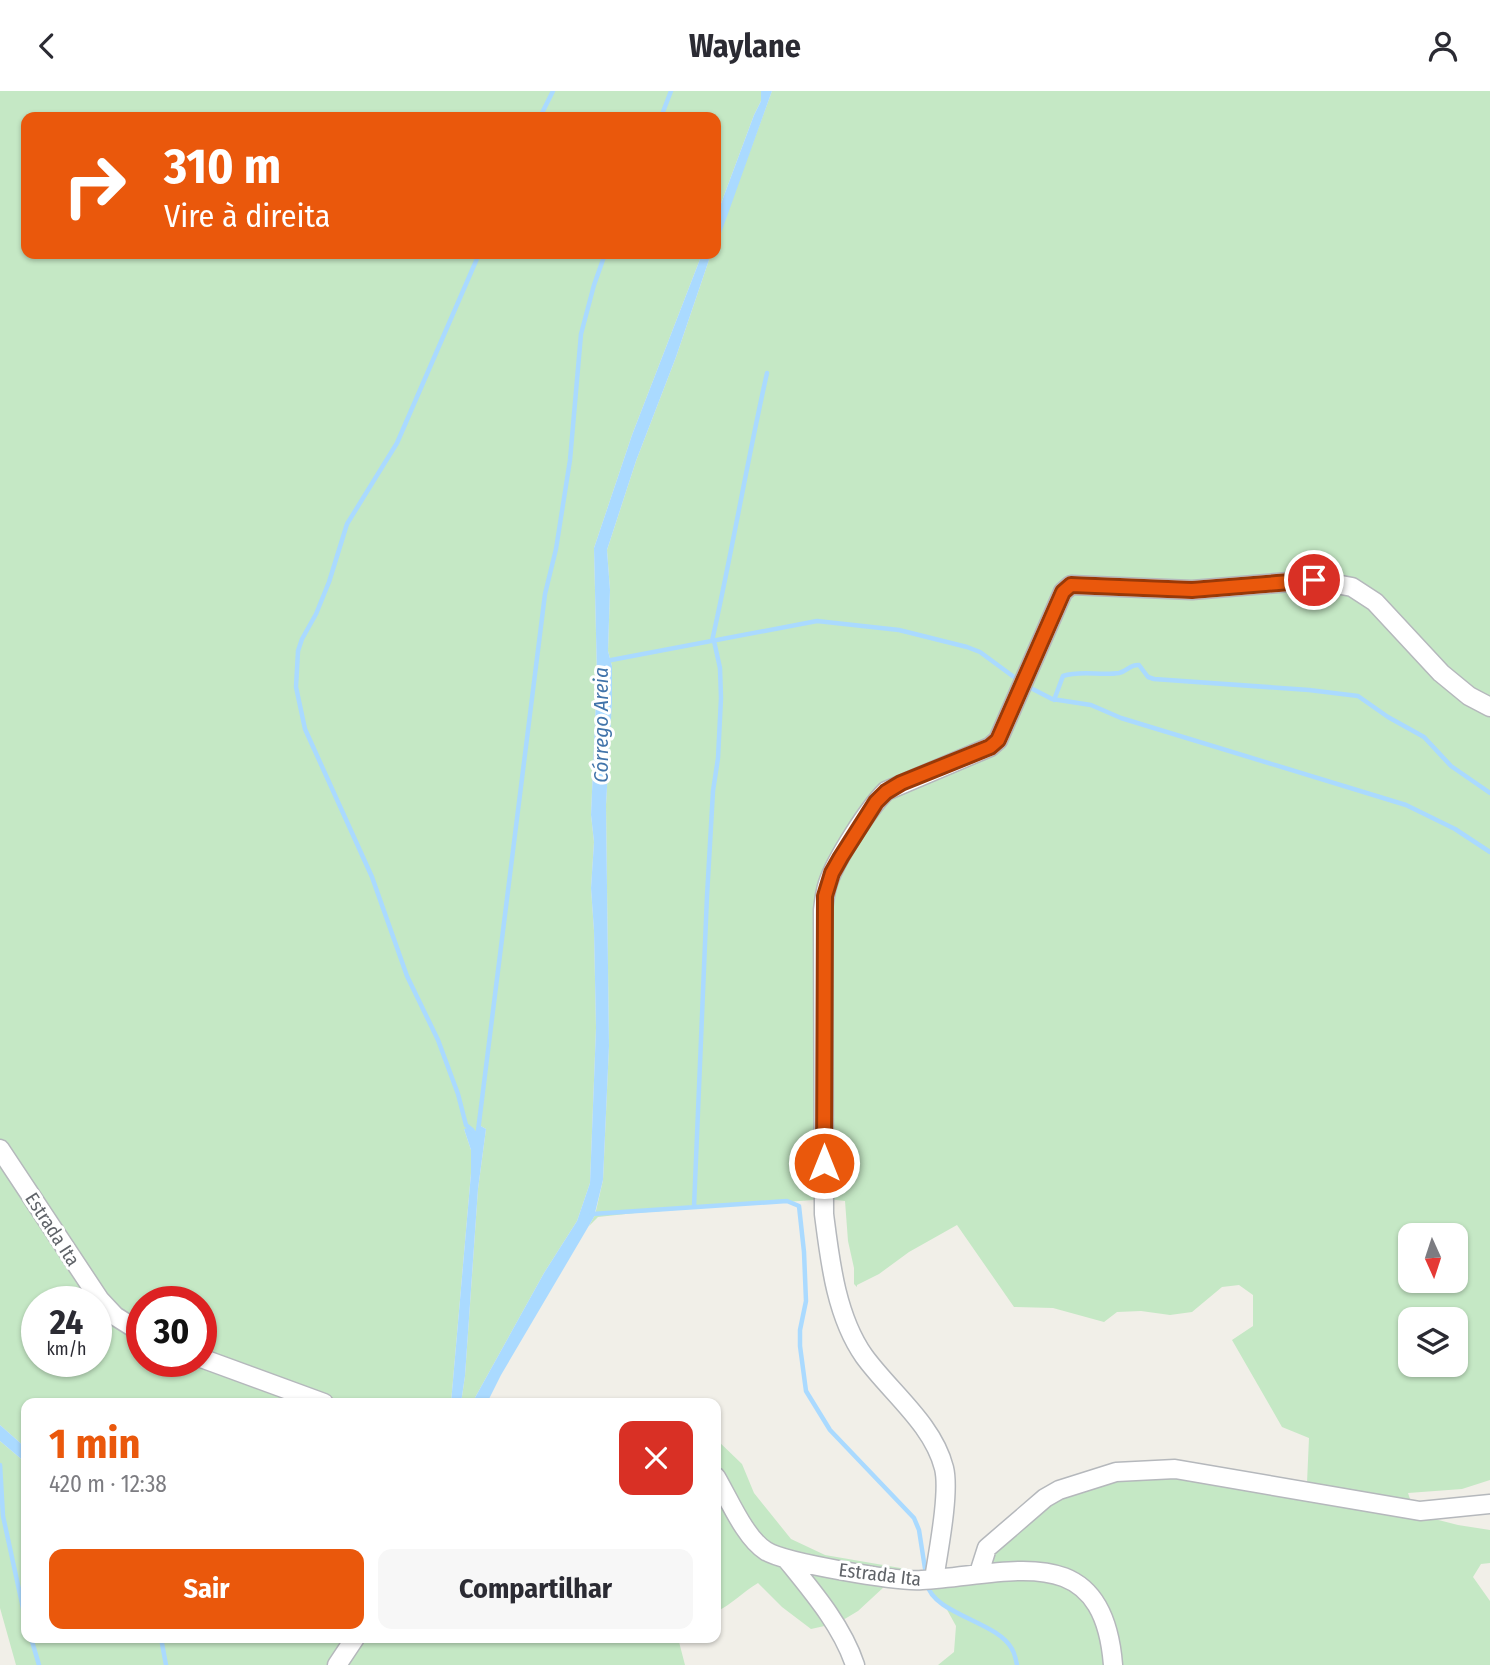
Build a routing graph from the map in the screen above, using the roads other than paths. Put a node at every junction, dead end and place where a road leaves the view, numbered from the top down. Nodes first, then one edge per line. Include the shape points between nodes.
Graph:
1 (1490, 707) edge
2 (0, 1149) edge
3 (126, 1323) edge
4 (217, 1364) edge
5 (310, 1398) edge
6 (721, 1486) edge
7 (1490, 1504) edge
8 (788, 1560) junction
9 (979, 1573) junction
10 (934, 1579) junction
11 (352, 1643) edge
12 (337, 1665) edge
13 (855, 1665) edge
14 (1113, 1665) edge

1 - 10 street via 1441,673 1375,602 1344,585 1314,580 1192,590 1071,585 1063,592 998,740 901,783 876,802 827,885 824,1214 841,1307 854,1340 915,1417 943,1466 945,1487
2 - 3 street, Estrada Ita via 100,1300
4 - 5 street
6 - 8 street, Estrada Ita via 751,1538 766,1552
7 - 9 street via 1420,1511 1175,1469 1116,1472 1045,1498 987,1548
8 - 10 street, Estrada Ita via 911,1581
8 - 13 street via 820,1602
9 - 10 street, Estrada Ita
9 - 14 street, Estrada Ita via 1041,1570 1077,1583 1101,1610
11 - 12 street

